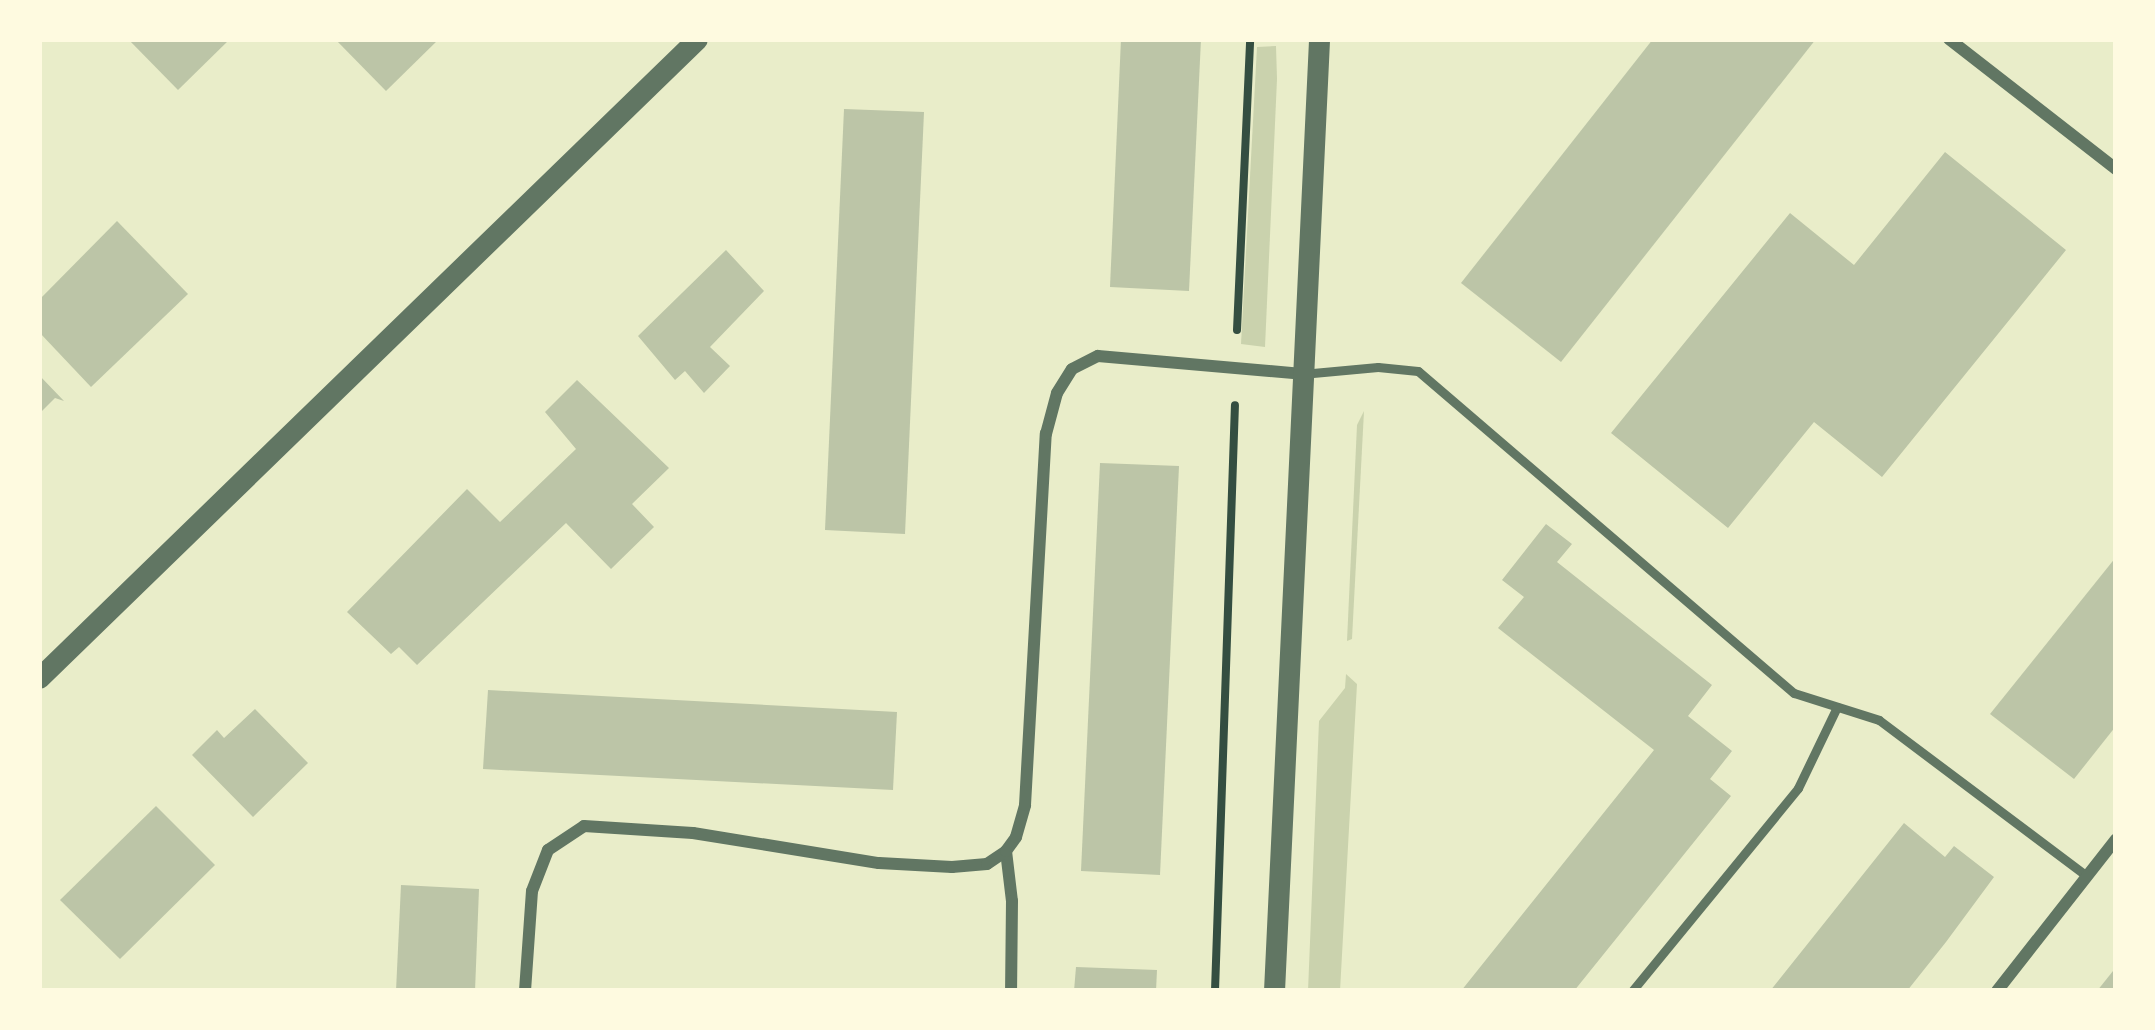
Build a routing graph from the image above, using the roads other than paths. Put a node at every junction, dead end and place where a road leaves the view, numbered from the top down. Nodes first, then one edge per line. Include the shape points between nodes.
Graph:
1 (697, 39) edge
2 (1318, 39) edge
3 (1949, 39) edge
4 (2116, 169) edge
5 (1302, 374) junction
6 (39, 678) edge
7 (1837, 707) junction
8 (2116, 839) edge
9 (1006, 851) junction
10 (2087, 876) junction
11 (525, 991) edge
12 (1011, 991) edge
13 (1274, 991) edge
14 (1632, 991) edge
15 (1996, 991) edge

1 - 6 street
2 - 5 street
3 - 4 street
5 - 7 lane via 1418,371 1794,693
5 - 9 street via 1098,356 1072,369 1057,393 1046,434 1024,805
5 - 13 street
7 - 10 lane via 1879,720
7 - 14 lane via 1798,788
8 - 10 street
9 - 11 street via 987,864 879,863 693,833 584,826 548,850 532,891
9 - 12 street
10 - 15 street

